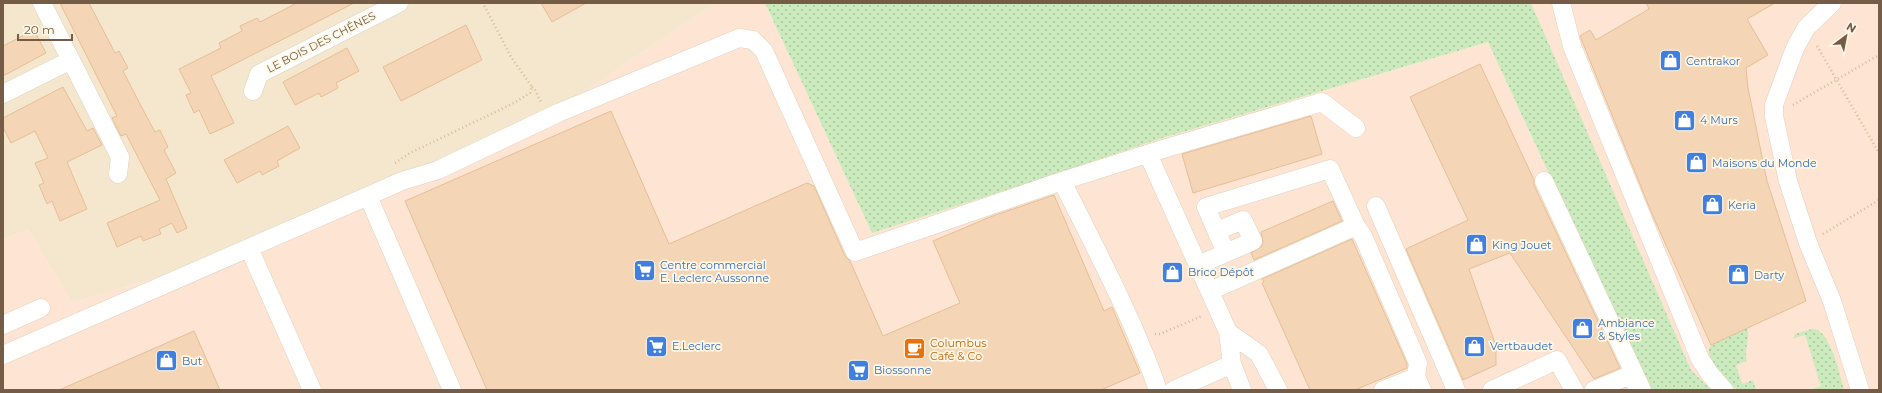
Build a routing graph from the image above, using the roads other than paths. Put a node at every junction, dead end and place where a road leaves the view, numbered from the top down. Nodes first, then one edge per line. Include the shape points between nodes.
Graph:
1 (42, 3) edge
2 (399, 3) edge
3 (1561, 3) edge
4 (1832, 3) edge
5 (71, 60) junction
6 (253, 91) dead end
7 (3, 94) edge
8 (1356, 128) dead end
9 (1148, 154) junction
10 (118, 174) dead end
11 (1062, 181) junction
12 (1544, 181) dead end
13 (368, 196) junction
14 (1376, 206) dead end
15 (1356, 226) junction
16 (1217, 231) junction
17 (249, 248) junction
18 (1226, 253) junction
19 (1198, 265) junction
20 (1210, 291) junction
21 (41, 308) dead end
22 (3, 325) edge
23 (1228, 332) junction
24 (3, 355) edge
25 (1232, 364) junction
26 (1419, 383) edge
27 (1206, 384) edge
28 (312, 390) edge
29 (452, 390) edge
30 (1158, 390) edge
31 (1174, 390) edge
32 (1242, 390) edge
33 (1278, 390) edge
34 (1383, 390) edge
35 (1456, 390) edge
36 (1492, 390) edge
37 (1574, 390) edge
38 (1594, 390) edge
39 (1642, 390) edge
40 (1724, 390) edge
41 (1860, 390) edge

1 - 5 lane
2 - 6 lane, LE BOIS DES CHÊNES via 259,74
3 - 40 lane via 1572,46 1700,359
4 - 41 lane via 1806,28 1794,48 1774,105 1774,116 1788,181 1808,243 1832,301
5 - 7 lane
5 - 10 lane via 120,156
8 - 9 lane via 1322,102
9 - 11 lane
9 - 19 lane
11 - 13 lane via 855,252 764,51 753,40 739,38 558,113 438,170
11 - 30 lane via 1116,290
12 - 39 lane
13 - 17 lane
13 - 29 lane
14 - 35 lane
15 - 16 lane via 1330,169 1206,206
15 - 20 lane
15 - 26 lane via 1363,236 1418,363
16 - 18 lane
16 - 18 lane via 1243,220 1253,241
17 - 24 lane
17 - 28 lane
18 - 19 lane
19 - 20 lane
20 - 23 lane
21 - 22 lane
23 - 25 lane
23 - 33 lane via 1259,354
25 - 27 lane
25 - 32 lane
26 - 34 lane
27 - 31 lane
36 - 37 lane via 1557,360
38 - 39 lane via 1628,376

